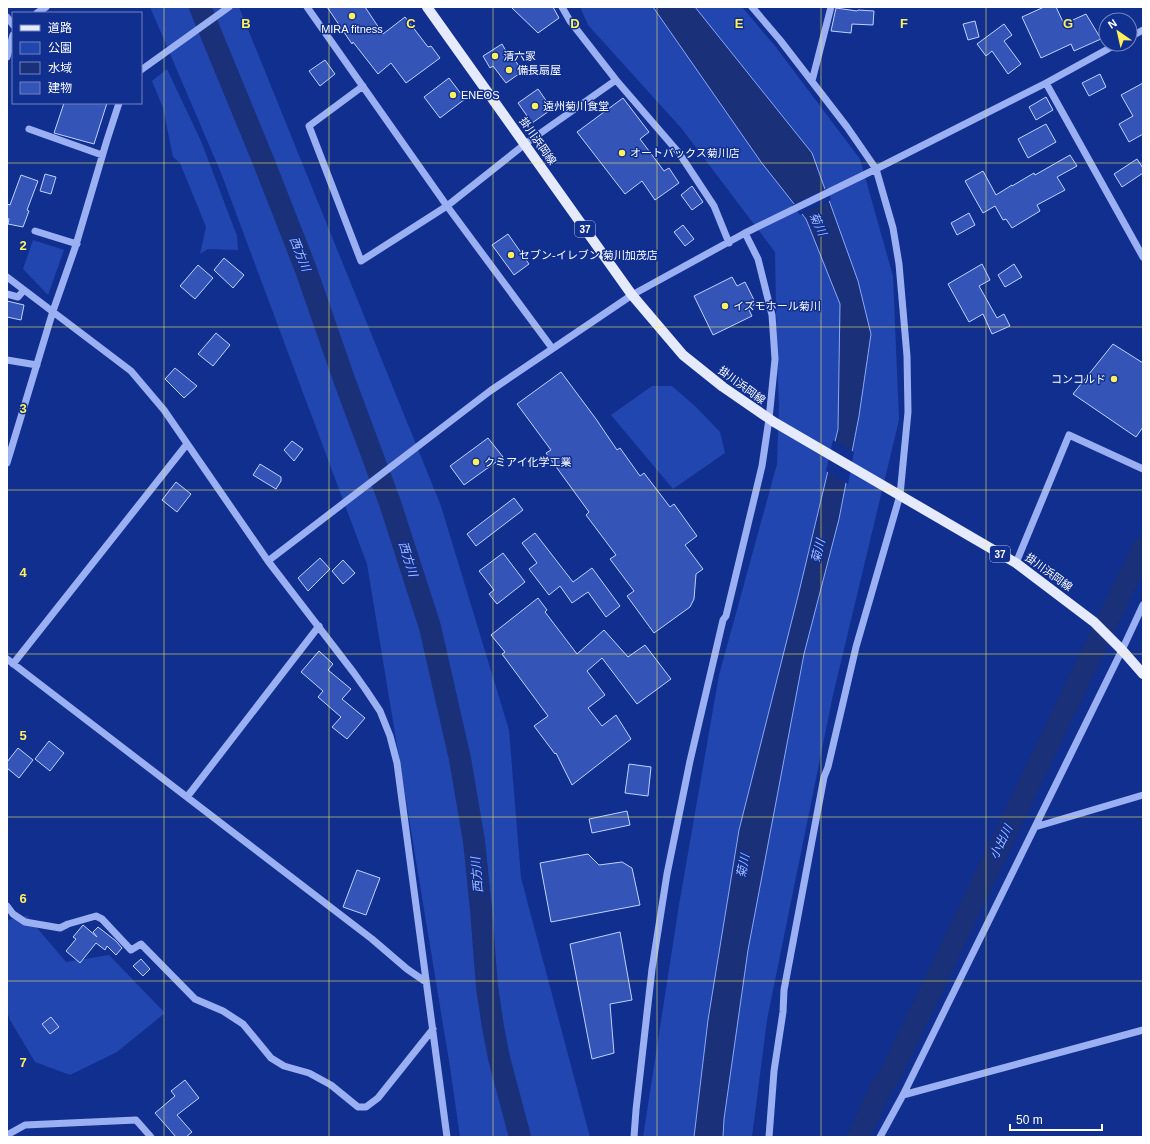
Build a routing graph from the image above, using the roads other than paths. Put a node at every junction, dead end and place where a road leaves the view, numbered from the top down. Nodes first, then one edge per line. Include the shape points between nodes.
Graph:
1 (229, 7) edge
2 (307, 7) edge
3 (427, 7) edge
4 (562, 7) edge
5 (752, 7) edge
6 (831, 7) edge
7 (12, 39) edge
8 (1102, 52) edge
9 (7, 57) edge
10 (142, 69) edge
11 (616, 80) junction
12 (812, 81) junction
13 (1046, 83) junction
14 (363, 86) junction
15 (119, 104) edge
16 (29, 129) dead end
17 (525, 144) junction
18 (102, 155) junction
19 (873, 170) junction
20 (447, 206) junction
21 (35, 231) dead end
22 (745, 234) junction
23 (729, 243) junction
24 (77, 244) junction
25 (1143, 257) edge
26 (7, 277) edge
27 (24, 290) junction
28 (7, 294) edge
29 (632, 295) junction
30 (53, 311) junction
31 (552, 348) junction
32 (7, 360) edge
33 (37, 365) junction
34 (772, 421) junction
35 (10, 439) edge
36 (187, 444) junction
37 (7, 462) edge
38 (1143, 469) edge
39 (900, 495) junction
40 (268, 561) junction
41 (1016, 563) junction
42 (1143, 604) edge
43 (319, 626) junction
44 (1119, 647) junction
45 (7, 659) edge
46 (14, 664) junction
47 (1143, 674) edge
48 (1143, 795) edge
49 (187, 797) junction
50 (1035, 827) junction
51 (7, 906) edge
52 (426, 982) junction
53 (433, 1030) junction
54 (1143, 1030) edge
55 (903, 1095) junction
56 (7, 1135) edge
57 (152, 1137) edge
58 (447, 1137) edge
59 (634, 1137) edge
60 (769, 1137) edge
61 (880, 1137) edge

1 - 10 street
2 - 14 street
3 - 17 main road, 掛川浜岡線 / 37
4 - 11 street
5 - 12 street
6 - 12 street
7 - 9 street
8 - 13 street
11 - 17 street
11 - 23 street via 680,153 714,206
12 - 19 street via 847,127
13 - 19 street
13 - 25 street
14 - 20 street
14 - 20 street via 309,126 361,261
15 - 18 street
16 - 18 street
17 - 20 street
17 - 29 main road, 掛川浜岡線 / 37
18 - 24 street
19 - 22 street
19 - 39 street via 893,228 899,264 907,356 908,412
20 - 31 street
21 - 24 street
22 - 23 street
22 - 34 street via 758,259 772,316 775,359
23 - 29 street
24 - 30 street
26 - 27 street
27 - 28 street via 18,297
27 - 30 street
29 - 31 street
29 - 34 main road, 掛川浜岡線 / 37 via 683,355
30 - 33 street
30 - 36 street via 131,371 164,410
31 - 40 street via 490,391
32 - 33 street
33 - 35 street
34 - 39 main road, 掛川浜岡線 / 37
34 - 59 street via 690,761 667,874 652,969
35 - 37 street
36 - 40 street
36 - 46 street
38 - 41 street via 1069,435
39 - 41 main road, 掛川浜岡線 / 37
39 - 60 street via 856,647 824,777 784,990
40 - 43 street
41 - 44 main road, 掛川浜岡線 / 37 via 1094,622
42 - 44 street
43 - 49 street
43 - 52 street via 380,711 390,736 397,763
44 - 47 main road, 掛川浜岡線 / 37
44 - 50 street
45 - 46 street
46 - 49 street
48 - 50 street
49 - 52 street
50 - 55 street
51 - 53 street via 25,922 60,928 96,916 102,919 131,950 141,944 195,999 223,1011 243,1024 271,1058 331,1085 358,1107 366,1107 378,1098
52 - 53 street
53 - 58 street
54 - 55 street
55 - 61 street
56 - 57 street via 25,1125 136,1120

